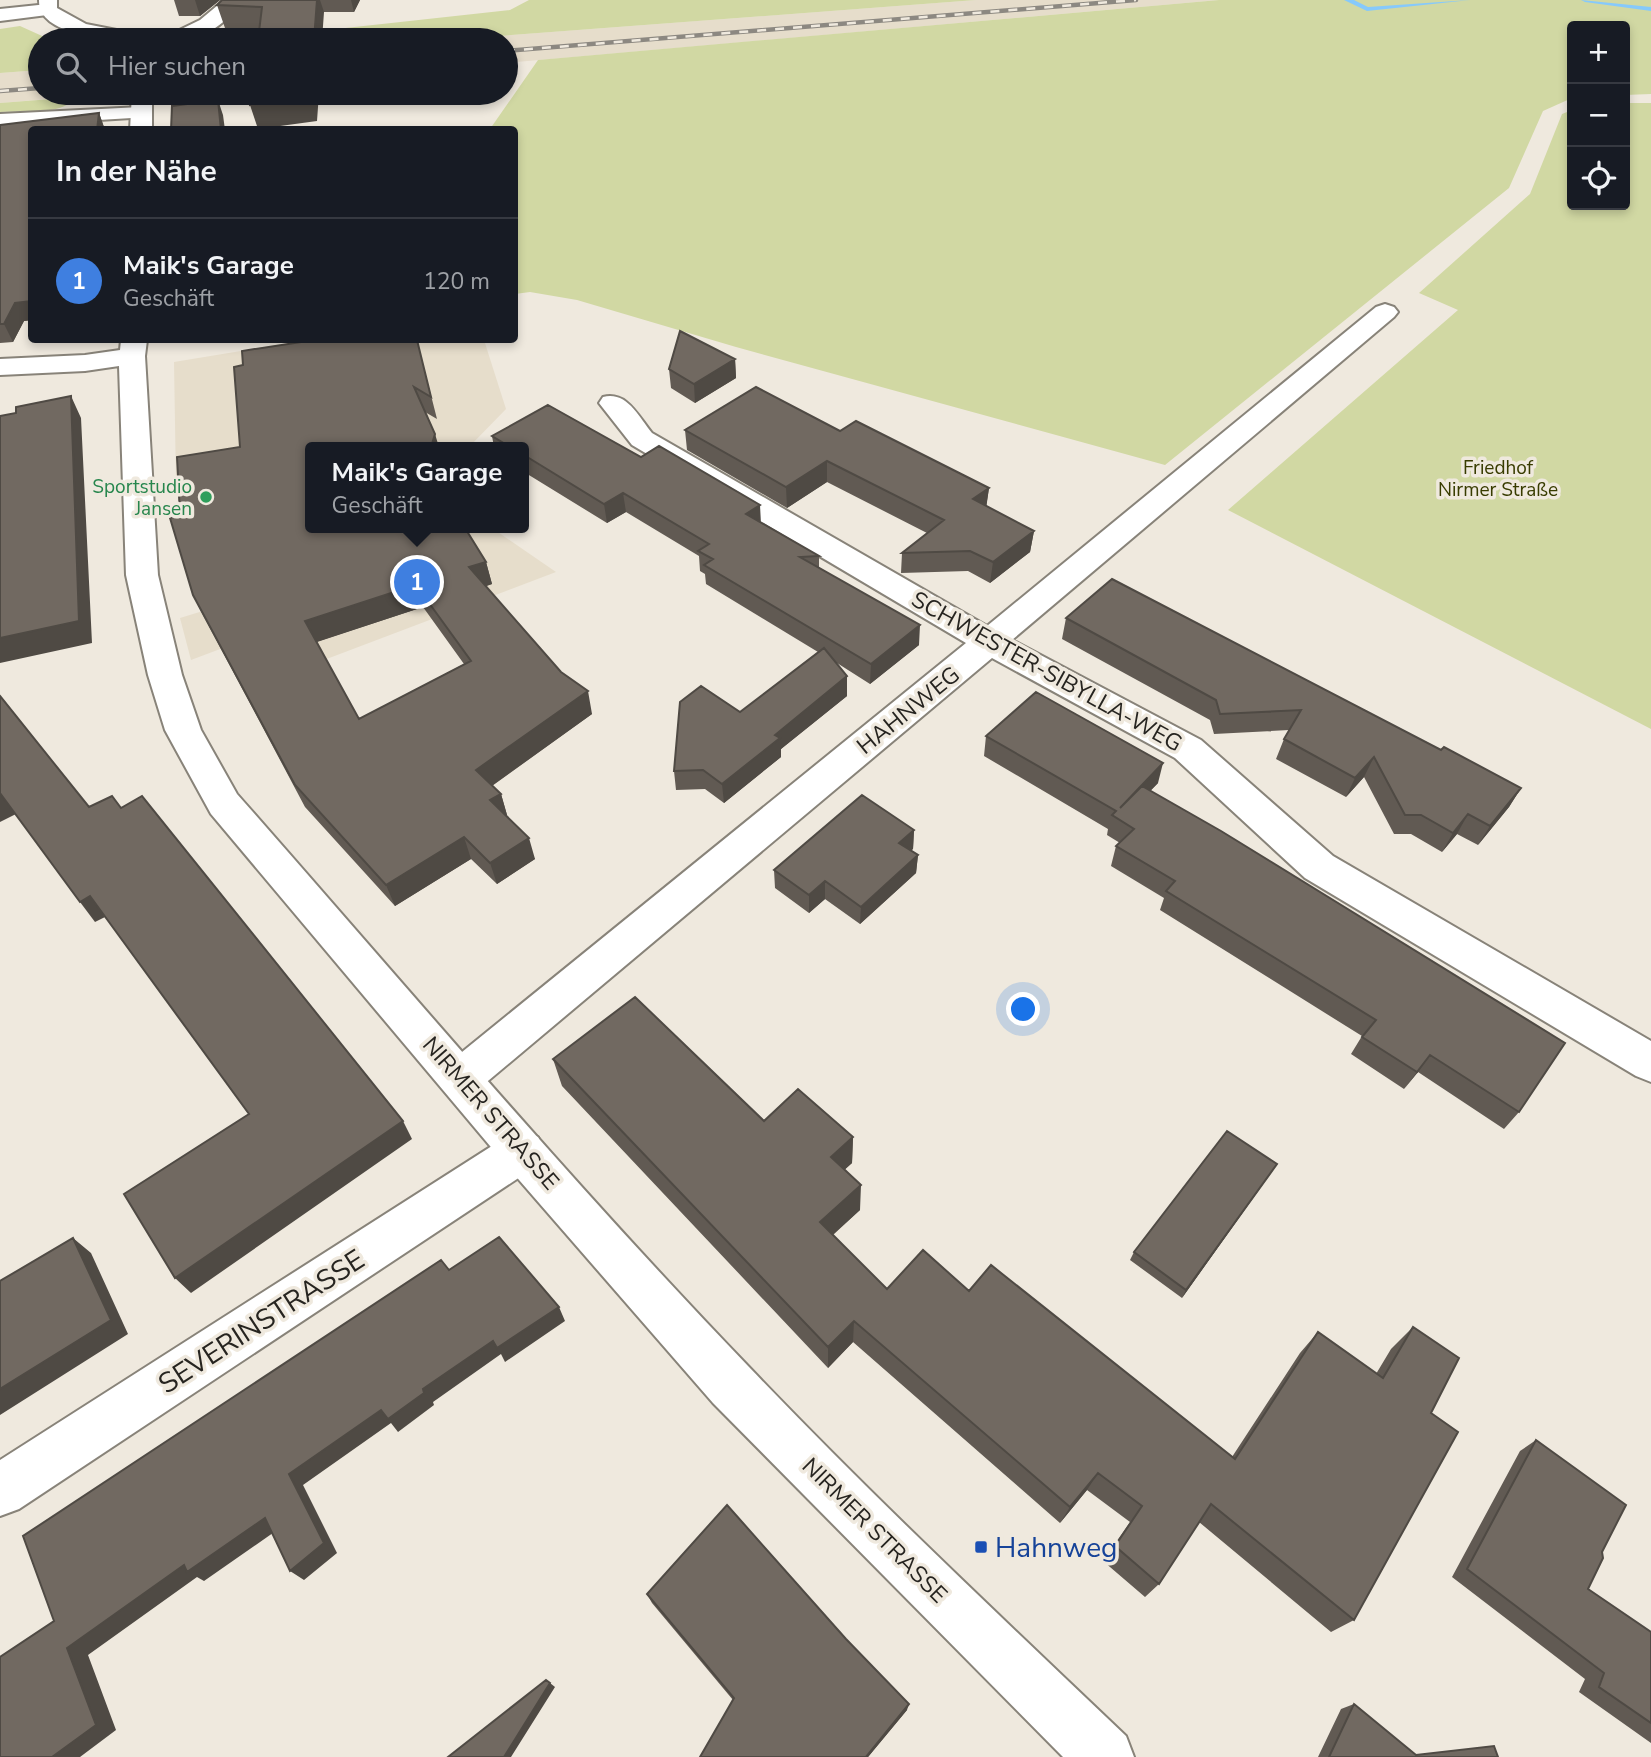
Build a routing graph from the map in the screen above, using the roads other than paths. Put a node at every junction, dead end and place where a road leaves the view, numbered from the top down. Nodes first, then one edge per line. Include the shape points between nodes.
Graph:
1 (234, 0) edge
2 (48, 5) edge
3 (0, 15) edge
4 (80, 28) edge
5 (205, 28) edge
6 (142, 112) edge
7 (0, 120) edge
8 (1385, 312) dead end
9 (133, 348) edge
10 (0, 367) edge
11 (613, 403) dead end
12 (990, 642) junction
13 (1651, 1063) edge
14 (461, 1078) junction
15 (522, 1151) junction
16 (0, 1490) edge
17 (1105, 1757) edge

1 - 5 street
2 - 3 street
2 - 4 street via 57,19
6 - 7 street
8 - 12 street, HAHNWEG
9 - 10 street via 85,363
9 - 14 street, NIRMER STRASSE via 142,575 183,730 224,804
11 - 12 street, SCHWESTER-SIBYLLA-WEG via 642,439
12 - 13 street, SCHWESTER-SIBYLLA-WEG via 1188,749 1319,867
12 - 14 street, HAHNWEG
14 - 15 street, NIRMER STRASSE
15 - 16 street, SEVERINSTRASSE
15 - 17 street, NIRMER STRASSE via 731,1385

